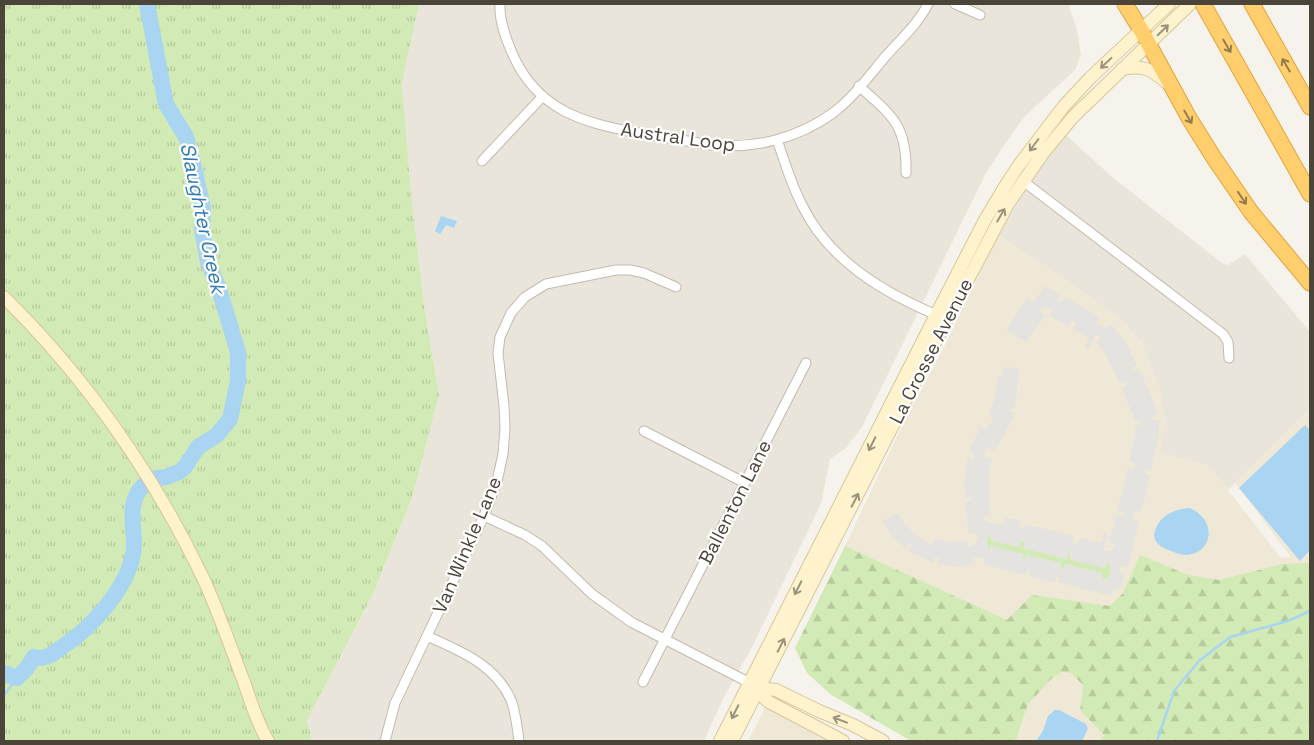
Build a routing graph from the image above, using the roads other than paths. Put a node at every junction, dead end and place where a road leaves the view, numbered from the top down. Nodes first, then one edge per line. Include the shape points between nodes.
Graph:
1 (500, 4) edge
2 (928, 4) edge
3 (955, 4) edge
4 (1125, 4) edge
5 (1168, 4) edge
6 (1190, 4) edge
7 (1203, 4) edge
8 (1252, 4) edge
9 (980, 15) dead end
10 (1145, 37) junction
11 (1122, 70) junction
12 (859, 86) junction
13 (1172, 88) junction
14 (543, 96) junction
15 (1310, 107) edge
16 (777, 140) junction
17 (482, 161) dead end
18 (906, 173) dead end
19 (1023, 181) junction
20 (1310, 194) edge
21 (1310, 283) edge
22 (676, 287) dead end
23 (4, 297) edge
24 (942, 317) junction
25 (1229, 358) dead end
26 (806, 363) dead end
27 (644, 431) dead end
28 (745, 483) junction
29 (484, 516) junction
30 (427, 636) junction
31 (665, 640) junction
32 (643, 682) dead end
33 (754, 686) junction
34 (260, 728) junction
35 (259, 741) edge
36 (268, 741) edge
37 (385, 741) edge
38 (518, 741) edge
39 (720, 741) edge
40 (732, 741) edge
41 (843, 741) edge
42 (883, 741) edge

1 - 14 street, Austral Loop via 506,38 518,65
2 - 12 street, Austral Loop via 917,22
3 - 9 street
4 - 10 highway
5 - 10 street, La Crosse Avenue
10 -> 6 street, La Crosse Avenue
7 -> 20 highway
15 -> 8 highway
10 - 11 street, La Crosse Avenue
10 - 13 highway
10 -> 24 street, La Crosse Avenue via 1090,78 1019,165 985,220
11 - 13 street via 1136,67 1154,72
11 - 19 street, La Crosse Avenue via 1068,122
12 - 16 street, Austral Loop via 834,112 800,132
12 - 18 street via 890,114 902,134 906,146
13 -> 21 highway via 1251,212
14 - 16 street, Austral Loop via 573,116 602,126 727,147
14 - 17 street
16 - 24 street via 802,206 831,248 874,283
24 -> 19 street, La Crosse Avenue
19 - 25 street via 1223,334 1228,342
22 - 29 street, Van Winkle Lane via 644,273 616,270 546,284 516,305 506,320 498,345 504,442 497,481
23 - 34 street via 68,366 149,479 204,580
24 - 33 street, La Crosse Avenue
26 - 28 street, Ballenton Lane
27 - 28 street
28 - 31 street, Ballenton Lane
29 - 30 street, Van Winkle Lane
29 - 31 street via 542,546 603,603
30 - 37 street, Van Winkle Lane via 395,703
30 - 38 street via 476,660 499,680 511,700
31 - 32 street, Ballenton Lane
31 - 33 street
33 -> 39 street, La Crosse Avenue
33 - 40 street, La Crosse Avenue
33 - 41 street via 769,702
42 -> 33 street via 776,690
34 - 35 street
34 - 36 street

